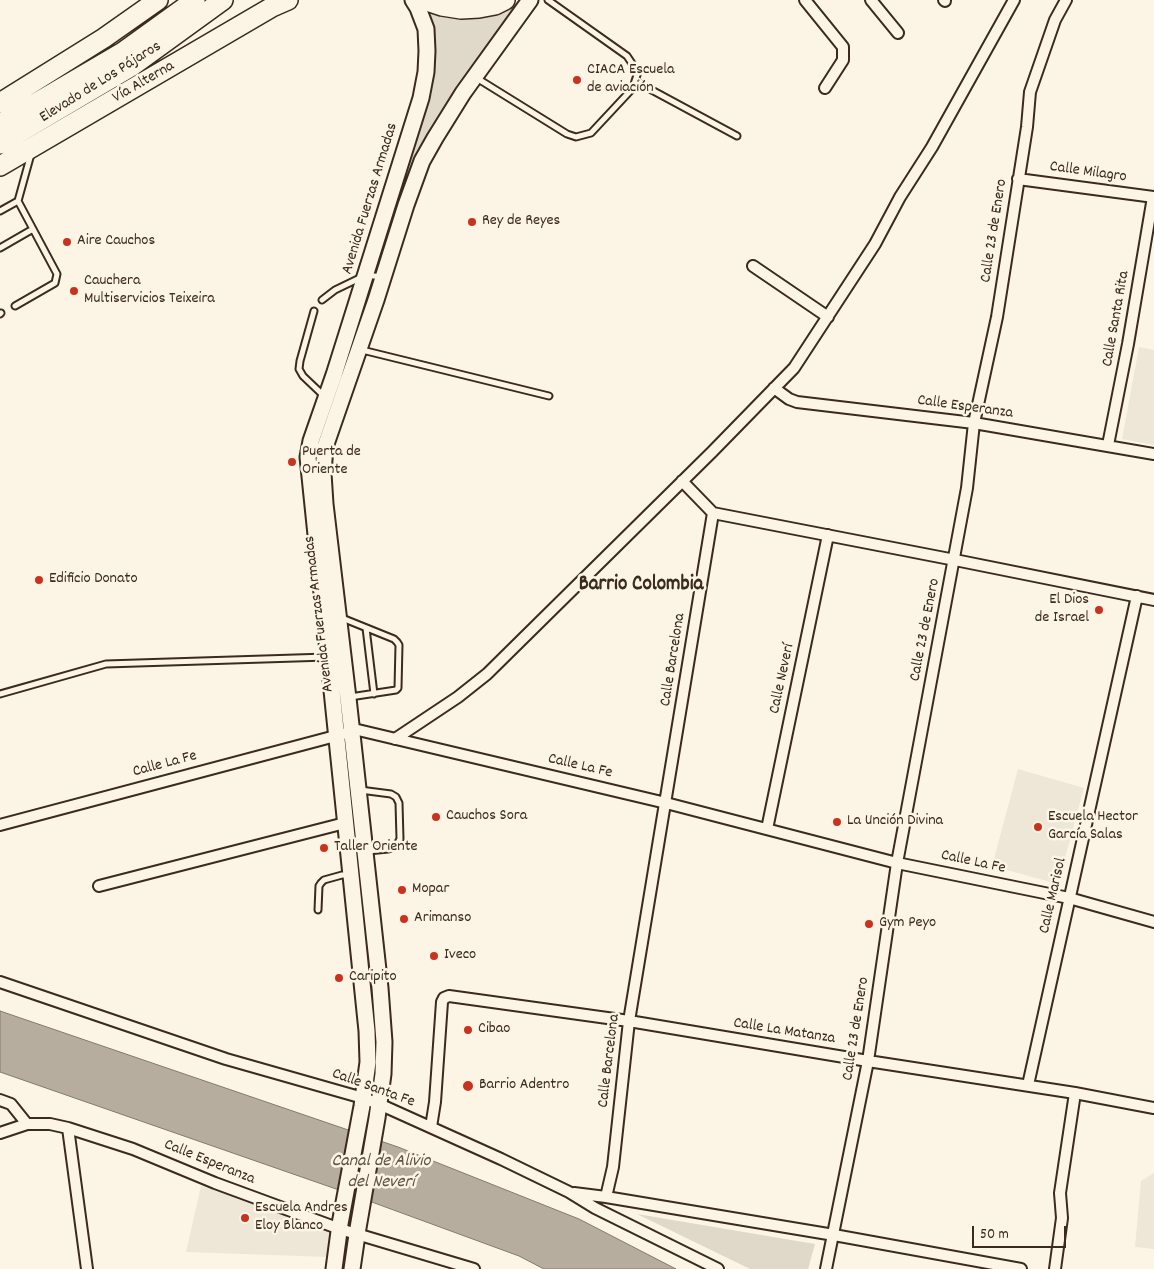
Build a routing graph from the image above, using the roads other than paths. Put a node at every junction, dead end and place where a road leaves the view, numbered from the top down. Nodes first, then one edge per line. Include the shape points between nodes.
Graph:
1 (158, 0) edge
2 (195, 0) edge
3 (223, 0) edge
4 (269, 0) edge
5 (288, 0) edge
6 (413, 0) edge
7 (424, 0) edge
8 (505, 0) edge
9 (530, 0) edge
10 (548, 0) edge
11 (805, 0) edge
12 (871, 0) edge
13 (1014, 0) edge
14 (1066, 0) edge
15 (228, 33) junction
16 (898, 33) dead end
17 (475, 77) junction
18 (635, 81) junction
19 (825, 88) dead end
20 (0, 104) edge
21 (0, 124) edge
22 (736, 136) dead end
23 (0, 144) edge
24 (33, 147) junction
25 (0, 166) edge
26 (1018, 179) junction
27 (1154, 197) edge
28 (18, 201) junction
29 (0, 211) edge
30 (33, 229) junction
31 (0, 248) edge
32 (753, 266) dead end
33 (366, 275) junction
34 (383, 278) junction
35 (322, 300) dead end
36 (15, 306) dead end
37 (314, 311) dead end
38 (828, 317) junction
39 (359, 349) junction
40 (774, 388) junction
41 (550, 396) dead end
42 (326, 398) junction
43 (974, 423) junction
44 (1108, 446) junction
45 (1154, 454) edge
46 (682, 481) junction
47 (713, 513) junction
48 (828, 536) junction
49 (954, 560) junction
50 (1137, 596) junction
51 (1154, 600) edge
52 (323, 611) junction
53 (338, 616) junction
54 (366, 628) junction
55 (328, 657) junction
56 (0, 694) edge
57 (374, 694) junction
58 (348, 698) junction
59 (332, 700) junction
60 (351, 732) junction
61 (336, 735) junction
62 (395, 739) junction
63 (358, 789) junction
64 (666, 803) junction
65 (345, 823) junction
66 (0, 825) edge
67 (767, 829) junction
68 (365, 851) junction
69 (898, 863) junction
70 (350, 875) junction
71 (99, 886) dead end
72 (1069, 898) junction
73 (318, 910) dead end
74 (1154, 922) edge
75 (0, 982) edge
76 (629, 1021) junction
77 (868, 1061) junction
78 (1028, 1086) junction
79 (1075, 1093) junction
80 (0, 1100) edge
81 (362, 1102) junction
82 (1154, 1108) edge
83 (378, 1111) junction
84 (27, 1124) junction
85 (431, 1127) junction
86 (68, 1128) junction
87 (0, 1133) edge
88 (569, 1192) junction
89 (606, 1197) junction
90 (340, 1226) junction
91 (358, 1231) junction
92 (834, 1235) junction
93 (87, 1269) edge
94 (334, 1269) edge
95 (352, 1269) edge
96 (474, 1269) edge
97 (718, 1269) edge
98 (826, 1269) edge
99 (1021, 1269) edge
100 (1055, 1269) edge

1 - 20 highway
2 - 21 highway, Elevado de Los Pájaros via 123,52
3 - 23 highway, Elevado de Los Pájaros via 132,66
4 - 15 highway
5 - 15 highway, Vía Alterna
6 - 33 street, Avenida Fuerzas Armadas via 426,29 426,72 421,98
7 - 8 highway via 461,9 495,5
9 - 17 street, Avenida Fuerzas Armadas
10 - 18 lane via 627,56 637,74
11 - 19 street via 843,47 843,60
12 - 16 street
13 - 38 street via 932,147
14 - 26 street, Calle 23 de Enero via 1054,20 1030,92
15 - 24 highway, Vía Alterna
17 - 18 lane via 576,137 591,133
17 - 34 street, Avenida Fuerzas Armadas via 422,162
18 - 22 lane
24 - 25 highway, Vía Alterna
24 - 28 lane
26 - 27 street, Calle Milagro
26 - 43 street, Calle 23 de Enero via 997,318
27 - 44 street, Calle Santa Rita
28 - 29 lane
28 - 30 lane
30 - 31 lane
30 - 36 lane via 57,274 55,283
32 - 38 street
33 - 34 lane
33 - 35 lane
33 - 42 street, Avenida Fuerzas Armadas
34 - 39 street, Avenida Fuerzas Armadas
37 - 42 lane via 299,369
38 - 40 street via 794,368
39 - 41 lane
39 - 53 street, Avenida Fuerzas Armadas via 324,458 325,504
40 - 43 street, Calle Esperanza via 797,402
40 - 46 street
42 - 52 street, Avenida Fuerzas Armadas via 308,456
43 - 44 street, Calle Esperanza
43 - 49 street, Calle 23 de Enero
44 - 45 street, Calle Esperanza
46 - 47 street
46 - 62 street via 487,674
47 - 48 street
47 - 64 street, Calle Barcelona
48 - 49 street
48 - 67 street, Calle Neverí
49 - 50 street
49 - 69 street, Calle 23 de Enero
50 - 51 street
50 - 72 street, Calle Marisol
52 - 53 lane
52 - 55 street, Avenida Fuerzas Armadas
53 - 54 lane
53 - 58 street, Avenida Fuerzas Armadas
54 - 57 lane
54 - 57 lane via 394,639 399,645 398,688
55 - 56 lane via 106,664
55 - 59 street, Avenida Fuerzas Armadas
57 - 58 lane
58 - 59 lane
58 - 60 street, Avenida Fuerzas Armadas
59 - 61 street, Avenida Fuerzas Armadas
60 - 61 street, Calle La Fe
60 - 62 street, Calle La Fe via 358,730
60 - 63 street, Avenida Fuerzas Armadas
61 - 65 street, Avenida Fuerzas Armadas
61 - 66 street, Calle La Fe
62 - 64 street, Calle La Fe
63 - 68 street, Avenida Fuerzas Armadas
63 - 68 lane via 391,794 400,803 400,839 396,846
64 - 67 street, Calle La Fe
64 - 76 street, Calle Barcelona
65 - 70 street, Avenida Fuerzas Armadas
65 - 71 street
67 - 69 street, Calle La Fe
68 - 83 street, Avenida Fuerzas Armadas via 383,1033 383,1074
69 - 72 street, Calle La Fe
69 - 77 street, Calle 23 de Enero
70 - 73 lane via 321,883
70 - 81 street, Avenida Fuerzas Armadas via 367,1031 368,1062
72 - 74 street, Calle La Fe
72 - 78 street, Calle Marisol
75 - 81 street, Calle Santa Fe via 226,1060
76 - 77 street, Calle La Matanza
76 - 85 street, Calle La Matanza via 449,996 444,998
76 - 89 street, Calle Barcelona via 613,1167
77 - 78 street, Calle La Matanza
77 - 92 street, Calle 23 de Enero
78 - 79 street, Calle La Matanza
79 - 82 street, Calle La Matanza
79 - 100 street via 1060,1193 1062,1218
80 - 84 street via 11,1104
81 - 83 street, Calle Santa Fe
81 - 90 street, Avenida Fuerzas Armadas
83 - 85 street, Calle Santa Fe
83 - 91 street, Avenida Fuerzas Armadas
84 - 86 street
84 - 87 street
85 - 88 street, Calle Santa Fe
86 - 90 street, Calle Esperanza
86 - 93 street
88 - 89 street
88 - 97 street, Calle Santa Fe
89 - 92 street
90 - 91 street, Calle Esperanza
90 - 94 street, Avenida Fuerzas Armadas
91 - 95 street, Avenida Fuerzas Armadas
91 - 96 street, Calle Esperanza
92 - 98 street, Calle 23 de Enero
92 - 99 street

